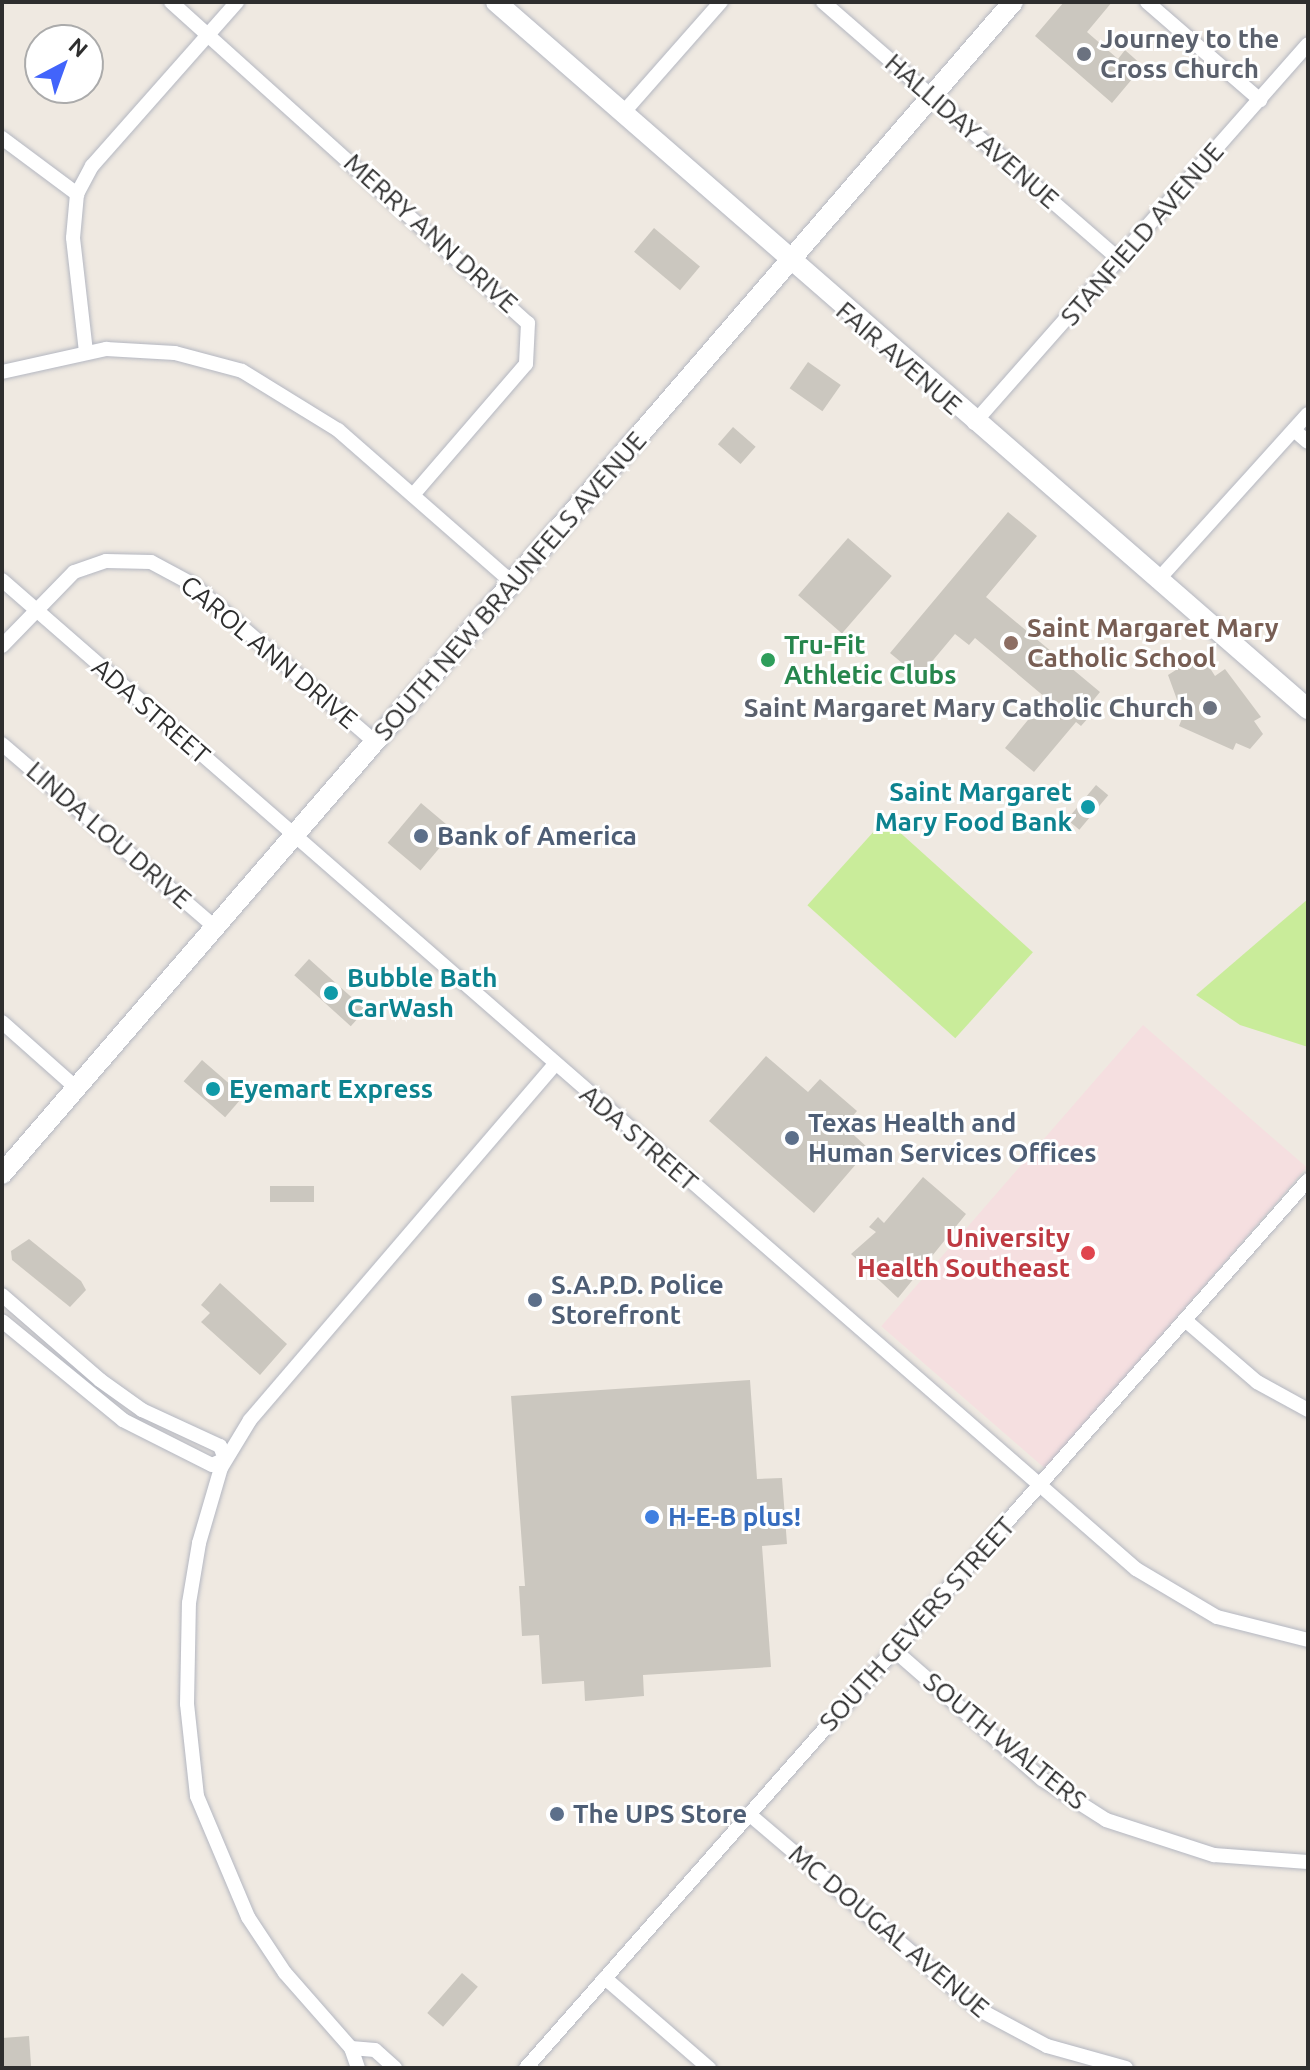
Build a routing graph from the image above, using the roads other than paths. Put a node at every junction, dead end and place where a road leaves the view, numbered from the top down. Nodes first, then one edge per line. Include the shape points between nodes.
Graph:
1 (171, 2) edge
2 (237, 2) edge
3 (496, 2) edge
4 (721, 2) edge
5 (823, 2) edge
6 (1013, 2) edge
7 (1147, 2) edge
8 (208, 35) junction
9 (1308, 44) edge
10 (931, 95) junction
11 (1260, 100) junction
12 (623, 113) junction
13 (2, 138) edge
14 (77, 194) junction
15 (790, 261) junction
16 (1121, 261) junction
17 (86, 352) junction
18 (2, 372) edge
19 (1308, 414) edge
20 (974, 423) junction
21 (1294, 430) junction
22 (1308, 442) edge
23 (413, 495) junction
24 (2, 580) edge
25 (1157, 581) junction
26 (514, 584) junction
27 (34, 608) junction
28 (2, 646) edge
29 (1308, 709) edge
30 (376, 743) junction
31 (2, 744) edge
32 (295, 837) junction
33 (215, 927) junction
34 (2, 1022) edge
35 (555, 1064) junction
36 (74, 1086) junction
37 (3, 1171) edge
38 (1308, 1180) edge
39 (2, 1295) edge
40 (1185, 1320) junction
41 (2, 1321) edge
42 (1308, 1410) edge
43 (225, 1459) junction
44 (1038, 1487) junction
45 (1308, 1640) edge
46 (894, 1650) junction
47 (749, 1814) junction
48 (1308, 1862) edge
49 (605, 1978) junction
50 (351, 2048) junction
51 (358, 2068) edge
52 (395, 2068) edge
53 (526, 2068) edge
54 (709, 2068) edge
55 (1126, 2068) edge

1 - 8 street, MERRY ANN DRIVE
2 - 8 street
3 - 12 main road, FAIR AVENUE
4 - 12 street
5 - 10 street, HALLIDAY AVENUE
6 - 10 main road, SOUTH NEW BRAUNFELS AVENUE
7 - 11 street
8 - 14 street via 92,166
8 - 23 street, MERRY ANN DRIVE via 528,323 526,364
9 - 11 street, STANFIELD AVENUE
10 - 15 main road, SOUTH NEW BRAUNFELS AVENUE
10 - 16 street, HALLIDAY AVENUE
11 - 16 street, STANFIELD AVENUE
12 - 15 main road, FAIR AVENUE
13 - 14 street
14 - 17 street via 73,238
15 - 20 main road, FAIR AVENUE
15 - 26 main road, SOUTH NEW BRAUNFELS AVENUE
16 - 20 street, STANFIELD AVENUE
17 - 18 street
17 - 23 street via 175,353 242,371 304,404
19 - 21 street
20 - 25 main road, FAIR AVENUE
21 - 22 street
21 - 25 street
23 - 26 street
24 - 27 street, ADA STREET
25 - 29 main road, FAIR AVENUE
26 - 30 main road, SOUTH NEW BRAUNFELS AVENUE
27 - 28 street, CAROL ANN DRIVE
27 - 30 street, CAROL ANN DRIVE via 84,568 129,559 162,565 192,584
27 - 32 street, ADA STREET
30 - 32 main road, SOUTH NEW BRAUNFELS AVENUE
31 - 33 street, LINDA LOU DRIVE
32 - 33 main road, SOUTH NEW BRAUNFELS AVENUE
32 - 35 street, ADA STREET
33 - 36 main road, SOUTH NEW BRAUNFELS AVENUE
34 - 36 street
35 - 43 street via 275,1388
35 - 44 street, ADA STREET
36 - 37 main road, SOUTH NEW BRAUNFELS AVENUE
38 - 40 street, SOUTH GEVERS STREET
39 - 43 street via 100,1380 142,1410 220,1446
40 - 42 street via 1257,1382
40 - 44 street, SOUTH GEVERS STREET
41 - 43 street via 123,1420 212,1465
43 - 50 street via 199,1543 189,1603 187,1704 197,1796 248,1917 285,1973
44 - 45 street, ADA STREET via 1187,1602 1248,1628
44 - 46 street, SOUTH GEVERS STREET
46 - 47 street, SOUTH GEVERS STREET
46 - 48 street, SOUTH WALTERS via 1042,1779 1106,1820 1201,1853
47 - 49 street, SOUTH GEVERS STREET
47 - 55 street, MC DOUGAL AVENUE via 978,2009 1047,2046
49 - 53 street, SOUTH GEVERS STREET
49 - 54 street
50 - 51 street
50 - 52 street via 375,2050

